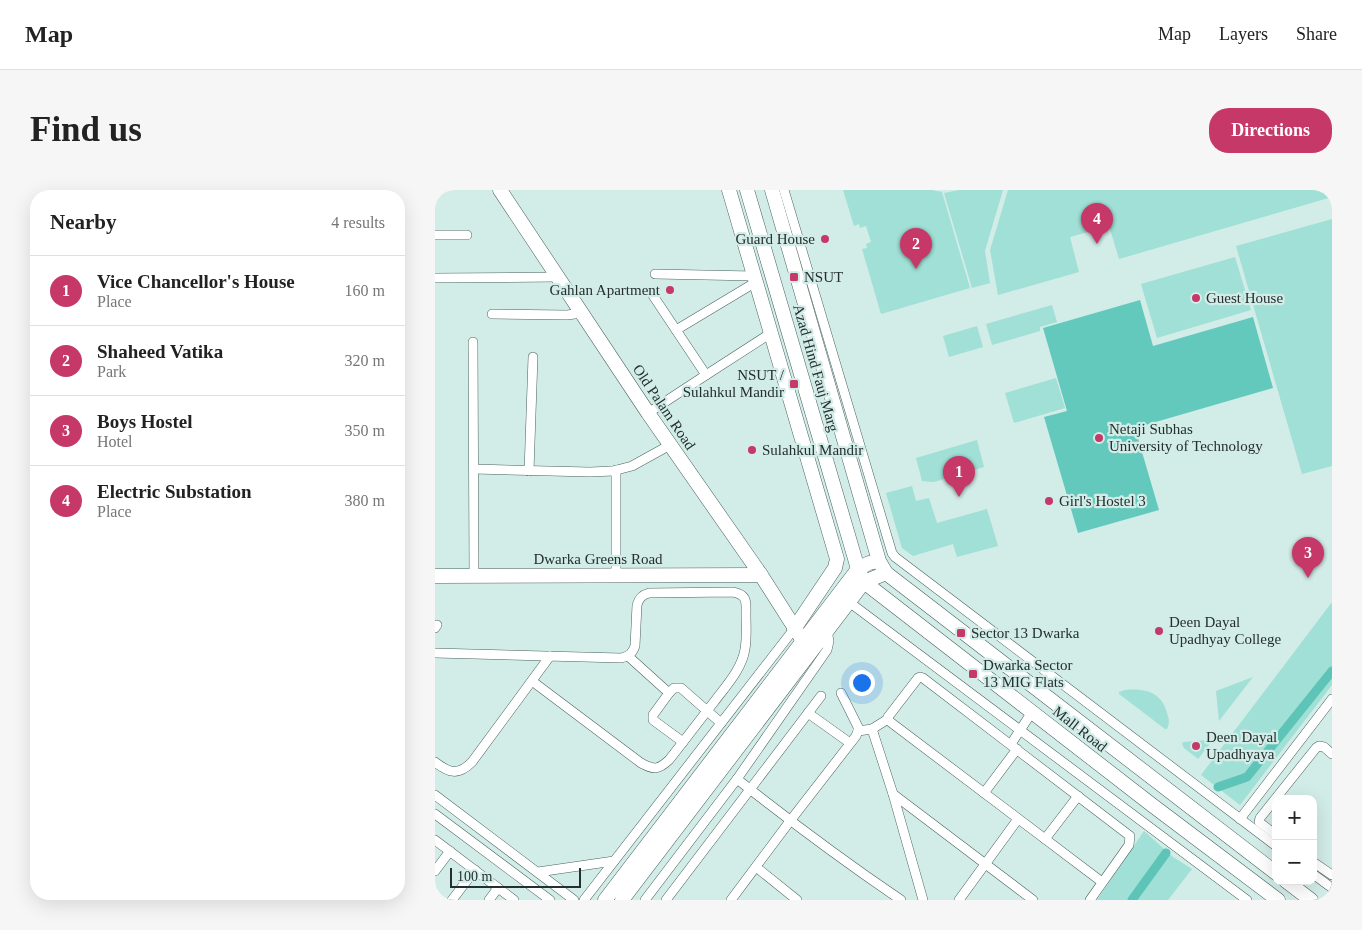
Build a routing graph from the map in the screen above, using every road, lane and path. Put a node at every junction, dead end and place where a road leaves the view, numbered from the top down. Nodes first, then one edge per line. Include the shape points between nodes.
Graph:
1 (500, 190) edge
2 (729, 190) edge
3 (747, 190) edge
4 (772, 190) edge
5 (784, 190) edge
6 (435, 235) edge
7 (467, 235) dead end
8 (655, 274) dead end
9 (558, 277) junction
10 (435, 278) edge
11 (755, 279) junction
12 (652, 294) dead end
13 (582, 313) junction
14 (492, 314) dead end
15 (676, 330) junction
16 (771, 334) junction
17 (473, 342) dead end
18 (533, 357) dead end
19 (707, 375) junction
20 (648, 413) junction
21 (670, 445) junction
22 (474, 469) junction
23 (616, 470) junction
24 (529, 471) junction
25 (883, 567) junction
26 (858, 569) junction
27 (616, 575) junction
28 (761, 575) junction
29 (474, 576) junction
30 (436, 578) edge
31 (864, 582) junction
32 (849, 602) junction
33 (794, 628) junction
34 (827, 631) junction
35 (803, 642) junction
36 (435, 654) edge
37 (550, 656) junction
38 (628, 656) junction
39 (532, 681) junction
40 (669, 692) junction
41 (841, 693) dead end
42 (821, 696) dead end
43 (1332, 698) edge
44 (707, 711) junction
45 (1032, 712) junction
46 (808, 713) junction
47 (888, 719) junction
48 (721, 723) junction
49 (872, 729) junction
50 (1020, 729) junction
51 (858, 731) junction
52 (683, 742) junction
53 (850, 743) junction
54 (1014, 746) junction
55 (1332, 754) edge
56 (435, 762) edge
57 (737, 779) junction
58 (750, 789) junction
59 (984, 793) junction
60 (893, 794) junction
61 (435, 795) edge
62 (1278, 795) edge
63 (1078, 796) junction
64 (445, 803) junction
65 (1272, 803) edge
66 (435, 815) edge
67 (1018, 819) junction
68 (1240, 819) junction
69 (789, 821) junction
70 (1272, 832) edge
71 (1045, 839) junction
72 (435, 840) edge
73 (1272, 843) edge
74 (450, 851) junction
75 (614, 861) junction
76 (985, 864) junction
77 (1317, 865) edge
78 (756, 867) junction
79 (475, 870) junction
80 (1272, 870) edge
81 (435, 871) edge
82 (538, 872) junction
83 (1332, 875) edge
84 (1317, 877) edge
85 (1103, 882) junction
86 (1291, 885) edge
87 (498, 888) junction
88 (1332, 888) edge
89 (541, 896) edge
90 (452, 900) edge
91 (489, 900) edge
92 (514, 900) edge
93 (550, 900) edge
94 (574, 900) edge
95 (584, 900) edge
96 (605, 900) edge
97 (622, 900) edge
98 (645, 900) edge
99 (666, 900) edge
100 (731, 900) edge
101 (797, 900) edge
102 (901, 900) edge
103 (923, 900) edge
104 (959, 900) edge
105 (1033, 900) edge
106 (1089, 900) edge
107 (1247, 900) edge
108 (1278, 900) edge
109 (1311, 900) edge

1 - 9 street, Old Palam Road
2 - 11 street
3 - 26 street, Azad Hind Fauj Marg
4 - 25 street, Azad Hind Fauj Marg
5 - 68 street via 892,553
6 - 7 street
8 - 11 street
9 - 10 street
9 - 13 street, Old Palam Road
11 - 15 street
11 - 16 street
12 - 15 street
13 - 14 street
13 - 20 street, Old Palam Road
15 - 19 street
16 - 19 street
16 - 33 street via 837,559 835,568
17 - 22 street
18 - 24 street
19 - 20 street
20 - 21 street, Old Palam Road
21 - 23 street via 632,466
21 - 28 street, Old Palam Road
22 - 24 street
22 - 29 street
23 - 24 street
23 - 27 street
25 - 26 street via 869,563
25 - 31 street
25 - 80 street, Mall Road
26 - 31 street, Azad Hind Fauj Marg
26 - 35 street
27 - 28 street, Dwarka Greens Road
27 - 29 street, Dwarka Greens Road
28 - 33 street, Old Palam Road
29 - 30 street, Dwarka Greens Road
31 - 32 street
31 - 45 street, Mall Road
32 - 34 street
32 - 50 street
33 - 35 street, Old Palam Road
33 - 48 street
34 - 57 street via 827,650
34 - 97 street
35 - 96 street
36 - 37 street
37 - 38 street
37 - 39 street
38 - 40 street
38 - 44 street via 635,646 637,605 643,595 733,592 744,596 745,650 740,664
39 - 52 street via 641,764 658,768
39 - 56 street via 466,768 452,772
40 - 44 street via 681,688
40 - 52 street via 652,718
41 - 51 street via 857,722
42 - 46 street
43 - 68 street
44 - 48 street
44 - 52 street
45 - 50 street
45 - 108 street, Mall Road
46 - 53 street
46 - 58 street
47 - 49 street
47 - 54 street via 920,677
47 - 59 street
48 - 75 street
49 - 51 street
49 - 60 street
50 - 54 street
50 - 107 street
51 - 53 street
53 - 69 street
54 - 59 street
54 - 63 street
55 - 62 street via 1319,746 1316,748
57 - 58 street
57 - 98 street
58 - 69 street
58 - 99 street
59 - 67 street
60 - 76 street
60 - 103 street
61 - 64 street
63 - 71 street
63 - 85 street via 1130,836 1129,845
64 - 66 street
64 - 82 street
65 - 70 street via 1259,822
66 - 89 street
67 - 71 street
67 - 76 street
68 - 73 street
69 - 78 street
69 - 102 street
71 - 85 street
72 - 74 street
74 - 79 street
74 - 81 street
75 - 82 street
75 - 95 street
76 - 104 street
76 - 105 street
77 - 83 street
78 - 100 street
78 - 101 street
79 - 87 street
79 - 90 street
82 - 94 street
84 - 88 street
85 - 106 street
86 - 109 street
87 - 91 street
87 - 92 street
89 - 93 street

